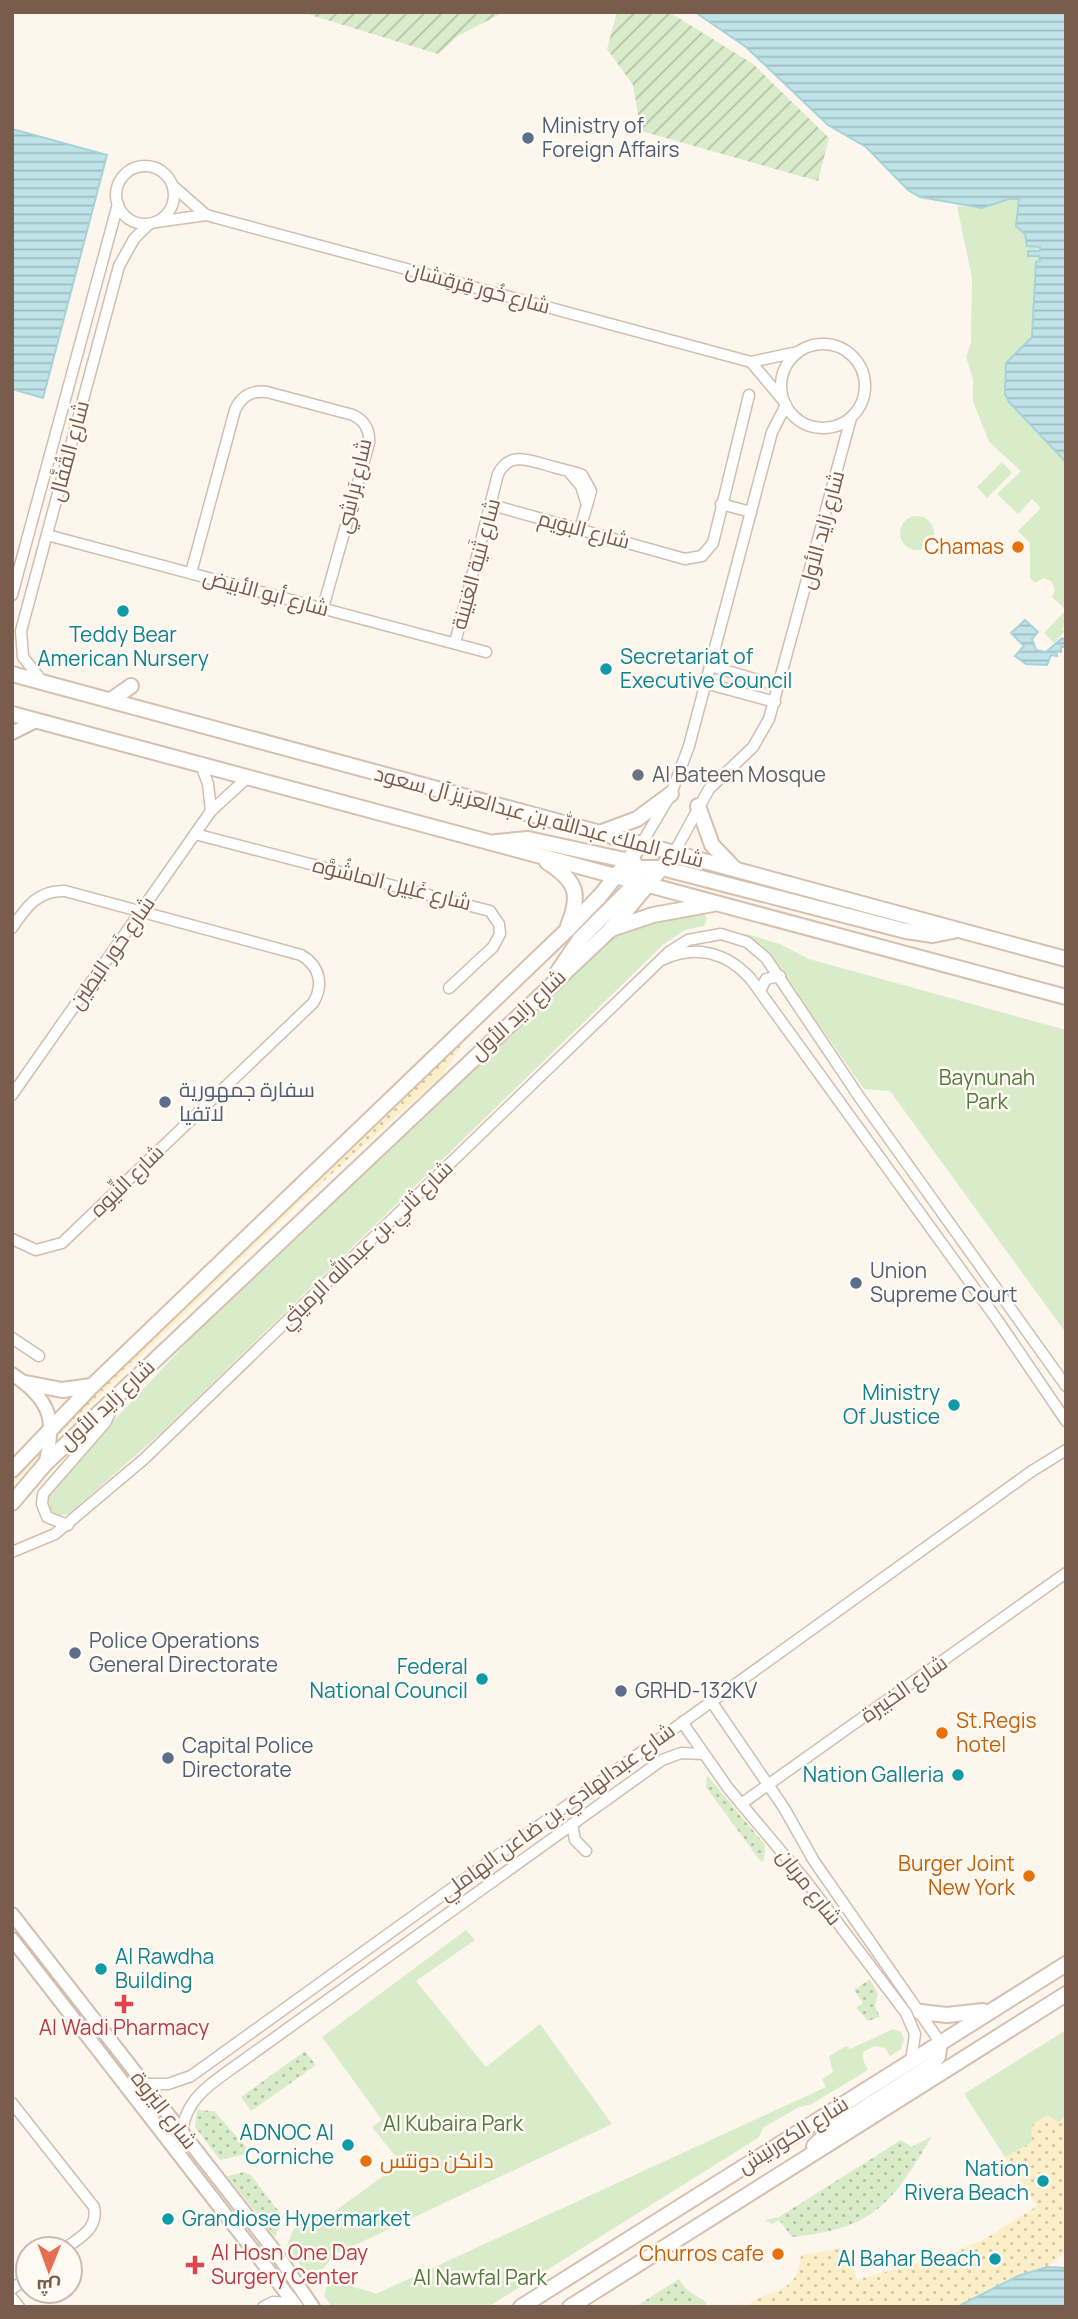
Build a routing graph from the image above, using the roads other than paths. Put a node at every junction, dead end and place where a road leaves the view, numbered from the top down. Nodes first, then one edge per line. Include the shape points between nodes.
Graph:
1 (173, 186) junction
2 (118, 204) junction
3 (206, 215) junction
4 (152, 223) junction
5 (798, 352) junction
6 (751, 362) junction
7 (749, 394) dead end
8 (785, 403) junction
9 (851, 418) junction
10 (721, 504) junction
11 (492, 505) junction
12 (751, 512) junction
13 (580, 529) junction
14 (47, 536) junction
15 (191, 573) junction
16 (12, 595) edge
17 (323, 608) junction
18 (17, 625) edge
19 (455, 643) junction
20 (486, 652) dead end
21 (710, 666) junction
22 (12, 674) edge
23 (42, 682) junction
24 (705, 683) junction
25 (779, 686) junction
26 (131, 687) dead end
27 (111, 701) junction
28 (775, 702) junction
29 (12, 714) edge
30 (36, 721) junction
31 (12, 733) edge
32 (201, 765) junction
33 (247, 778) junction
34 (670, 794) junction
35 (698, 806) junction
36 (211, 811) junction
37 (599, 833) junction
38 (195, 834) junction
39 (491, 843) junction
40 (642, 843) junction
41 (674, 853) junction
42 (535, 854) junction
43 (628, 862) junction
44 (652, 866) junction
45 (738, 871) junction
46 (616, 877) junction
47 (642, 883) junction
48 (721, 903) junction
49 (142, 910) junction
50 (12, 928) edge
51 (610, 930) junction
52 (957, 930) junction
53 (566, 931) junction
54 (1066, 959) edge
55 (660, 961) junction
56 (780, 976) junction
57 (554, 981) junction
58 (449, 988) dead end
59 (760, 991) junction
60 (1066, 998) edge
61 (12, 1095) edge
62 (12, 1240) edge
63 (12, 1338) edge
64 (39, 1356) dead end
65 (12, 1374) edge
66 (26, 1383) junction
67 (92, 1386) junction
68 (1066, 1386) edge
69 (118, 1395) junction
70 (1066, 1421) edge
71 (52, 1426) junction
72 (1066, 1450) edge
73 (45, 1464) junction
74 (12, 1470) edge
75 (12, 1503) edge
76 (68, 1525) junction
77 (12, 1552) edge
78 (1066, 1573) edge
79 (711, 1701) junction
80 (682, 1721) junction
81 (703, 1754) junction
82 (769, 1785) junction
83 (741, 1804) junction
84 (572, 1824) junction
85 (586, 1851) dead end
86 (12, 1914) edge
87 (12, 1939) edge
88 (1066, 1964) edge
89 (1066, 1994) edge
90 (991, 2010) junction
91 (920, 2012) junction
92 (940, 2042) junction
93 (230, 2048) junction
94 (911, 2061) junction
95 (241, 2062) junction
96 (144, 2084) junction
97 (12, 2103) edge
98 (184, 2136) junction
99 (174, 2148) junction
100 (807, 2157) junction
101 (81, 2235) edge
102 (278, 2281) junction
103 (12, 2298) edge
104 (267, 2305) edge
105 (295, 2305) edge
106 (19, 2307) edge
107 (313, 2307) edge
108 (521, 2307) edge
109 (570, 2307) edge

1 - 2 street via 158,169 137,167 120,181
1 - 3 street, شارع خُور قِرقِشان
1 - 4 street via 172,207
2 - 4 street via 127,217
2 - 16 street, شارع القُفَّال
3 - 4 street, شارع خُور قِرقِشان
3 - 6 street, شارع خُور قِرقِشان
4 - 14 street, شارع القُفَّال via 128,247 119,266
5 - 6 street, شارع خُور قِرقِشان
5 - 8 street via 783,374
5 - 9 street via 814,344 832,344 857,360 866,388 862,404
6 - 8 street
7 - 10 street, شارع البوَيم
8 - 9 street via 801,422 818,428
8 - 12 street, شارع زايد الأول
9 - 25 street, شارع زايد الأول
10 - 12 street
10 - 13 street, شارع البوَيم via 714,532 699,550 675,554
11 - 13 street, شارع البوَيم
11 - 13 street, شارع ثَنية الغبَينة via 498,474 508,462 519,458 578,472 589,482 591,496
11 - 19 street, شارع ثَنية الغبَينة
12 - 21 street, شارع زايد الأول
14 - 15 street, شارع أبو الأبيَض
14 - 18 street, شارع القُفَّال
15 - 17 street, شارع أبو الأبيَض
15 - 17 street, شارع بَراشِي via 235,410 245,396 267,392 353,415 368,431 369,443
17 - 19 street, شارع أبو الأبيَض
18 - 23 street, شارع القُفَّال via 23,657
19 - 20 street, شارع أبو الأبيَض
21 - 24 street, شارع زايد الأول
21 - 25 street
22 - 23 main road, شارع الملك عبدالله بن عبدالعزيز آل سعود
23 - 27 main road, شارع الملك عبدالله بن عبدالعزيز آل سعود
24 - 28 street
24 - 34 street, شارع زايد الأول via 689,746
25 - 28 street, شارع زايد الأول
26 - 27 main road
27 - 37 main road, شارع الملك عبدالله بن عبدالعزيز آل سعود
28 - 35 street, شارع زايد الأول via 753,747
29 - 30 main road, شارع الملك عبدالله بن عبدالعزيز آل سعود
30 - 31 street
30 - 32 main road, شارع الملك عبدالله بن عبدالعزيز آل سعود
32 - 33 main road, شارع الملك عبدالله بن عبدالعزيز آل سعود
32 - 36 street
33 - 36 street, شارع خَور البَطِين
33 - 39 main road, شارع الملك عبدالله بن عبدالعزيز آل سعود
34 - 37 main road via 630,823
34 - 40 street, شارع زايد الأول
35 - 41 street, شارع زايد الأول
35 - 45 main road via 712,845
36 - 38 street, شارع خَور البَطِين
37 - 40 main road, شارع الملك عبدالله بن عبدالعزيز آل سعود
38 - 49 street, شارع خَور البَطِين
38 - 58 street, شارع غَلِيل الماشُوَّه via 490,911 499,924 496,943
39 - 42 main road, شارع الملك عبدالله بن عبدالعزيز آل سعود
39 - 43 main road via 528,839
40 - 41 main road, شارع الملك عبدالله بن عبدالعزيز آل سعود
40 - 43 main road, شارع زايد الأول
40 - 44 main road
41 - 44 main road, شارع زايد الأول
41 - 45 main road, شارع الملك عبدالله بن عبدالعزيز آل سعود
42 - 46 main road, شارع الملك عبدالله بن عبدالعزيز آل سعود
42 - 53 main road via 564,873 572,884 576,904
43 - 44 main road
43 - 46 main road, شارع زايد الأول
44 - 46 main road
44 - 47 main road, شارع زايد الأول
44 - 52 main road via 922,935
45 - 52 main road, شارع الملك عبدالله بن عبدالعزيز آل سعود
46 - 47 main road, شارع الملك عبدالله بن عبدالعزيز آل سعود
46 - 53 main road, شارع زايد الأول
47 - 48 main road, شارع الملك عبدالله بن عبدالعزيز آل سعود
47 - 51 main road, شارع زايد الأول
47 - 57 main road via 573,946
48 - 51 main road via 653,915
48 - 60 main road, شارع الملك عبدالله بن عبدالعزيز آل سعود
49 - 50 street, شارع النِّيوه via 52,891 29,904
49 - 61 street, شارع خَور البَطِين
49 - 62 street, شارع النِّيوه via 302,955 318,973 318,992 313,1003 62,1243 36,1250
51 - 57 main road, شارع زايد الأول
52 - 54 main road, شارع الملك عبدالله بن عبدالعزيز آل سعود
53 - 67 main road, شارع زايد الأول
55 - 56 street, شارع ثاني بن عبدالله الرميثي via 683,942 721,934 754,946
55 - 59 street, شارع ثاني بن عبدالله الرميثي via 687,952 715,953 737,965
55 - 76 street, شارع ثاني بن عبدالله الرميثي via 144,1459
56 - 59 street via 766,979
56 - 68 street, شارع ثاني بن عبدالله الرميثي via 860,1098
57 - 69 main road, شارع زايد الأول
59 - 70 street, شارع ثاني بن عبدالله الرميثي
63 - 64 street
65 - 66 street
66 - 67 main road via 62,1390
66 - 71 street via 43,1402
67 - 71 main road, شارع زايد الأول
69 - 73 main road, شارع زايد الأول
69 - 76 street via 105,1423 43,1494 47,1517
71 - 73 street
71 - 74 main road, شارع زايد الأول
72 - 79 street, شارع عبدالهادي بن ضاعن الهاملي
73 - 75 main road, شارع زايد الأول
76 - 77 street, شارع ثاني بن عبدالله الرميثي
78 - 82 street, شارع الخبيرة
79 - 80 street, شارع عبدالهادي بن ضاعن الهاملي
79 - 82 street, شارع مربان
80 - 81 street, شارع مربان
80 - 93 street, شارع عبدالهادي بن ضاعن الهاملي
81 - 83 street, شارع مربان
81 - 84 street, شارع عبدالهادي بن ضاعن الهاملي via 681,1753 662,1760
82 - 83 street, شارع الخبيرة
82 - 91 street, شارع مربان via 814,1861
83 - 94 street, شارع مربان via 906,2012 915,2034
84 - 85 street via 575,1840
84 - 95 street, شارع عبدالهادي بن ضاعن الهاملي
86 - 96 street, شارع اليَزوة
87 - 99 street, شارع اليَزوة
88 - 90 main road, شارع الكورنيش
89 - 100 main road, شارع الكورنيش
90 - 91 main road via 958,2015
90 - 92 main road, شارع الكورنيش
91 - 92 street, شارع مربان
92 - 94 main road, شارع الكورنيش
92 - 100 main road via 939,2056 932,2065 833,2128
93 - 95 street
93 - 96 street, شارع عبدالهادي بن ضاعن الهاملي via 184,2080
94 - 108 main road, شارع الكورنيش
95 - 98 street, شارع عبدالهادي بن ضاعن الهاملي via 198,2095 187,2113
96 - 98 street, شارع اليَزوة
97 - 101 street via 94,2207 95,2220
98 - 99 street
98 - 107 street, شارع اليَزوة
99 - 102 street, شارع اليَزوة
100 - 109 main road, شارع الكورنيش
102 - 104 street
102 - 105 street, شارع اليَزوة
103 - 106 street
104 - 105 street

